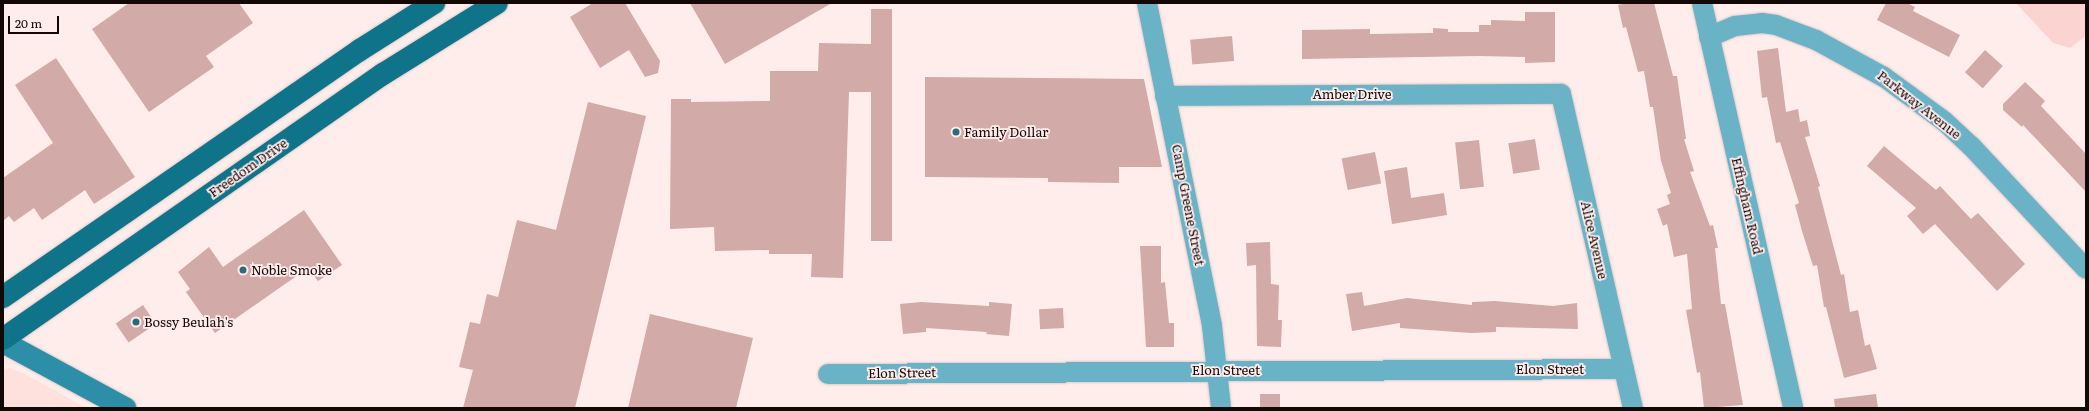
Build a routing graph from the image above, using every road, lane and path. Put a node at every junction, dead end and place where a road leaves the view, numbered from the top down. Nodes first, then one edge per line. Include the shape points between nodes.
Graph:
1 (434, 3) edge
2 (497, 3) edge
3 (1147, 3) edge
4 (1702, 3) edge
5 (1709, 37) junction
6 (1539, 94) joint
7 (1165, 96) junction
8 (2086, 269) edge
9 (3, 297) edge
10 (3, 341) edge
11 (1624, 369) junction
12 (1218, 370) junction
13 (828, 374) dead end
14 (125, 408) edge
15 (1221, 408) edge
16 (1633, 408) edge
17 (1793, 408) edge

1 - 9 main road via 360,50
2 - 10 main road, Freedom Drive via 383,74
3 - 7 street, Camp Greene Street
4 - 5 street, Effingham Road
5 - 8 street, Parkway Avenue via 1735,26 1762,23 1776,25 1816,40 1884,77 1944,121 1971,146
5 - 17 street, Effingham Road
6 - 7 street, Amber Drive
6 - 11 street, Alice Avenue via 1561,94
7 - 12 street, Camp Greene Street via 1212,326
10 - 14 street
11 - 12 street, Elon Street
11 - 16 street, Alice Avenue
12 - 13 street, Elon Street
12 - 15 street, Camp Greene Street

